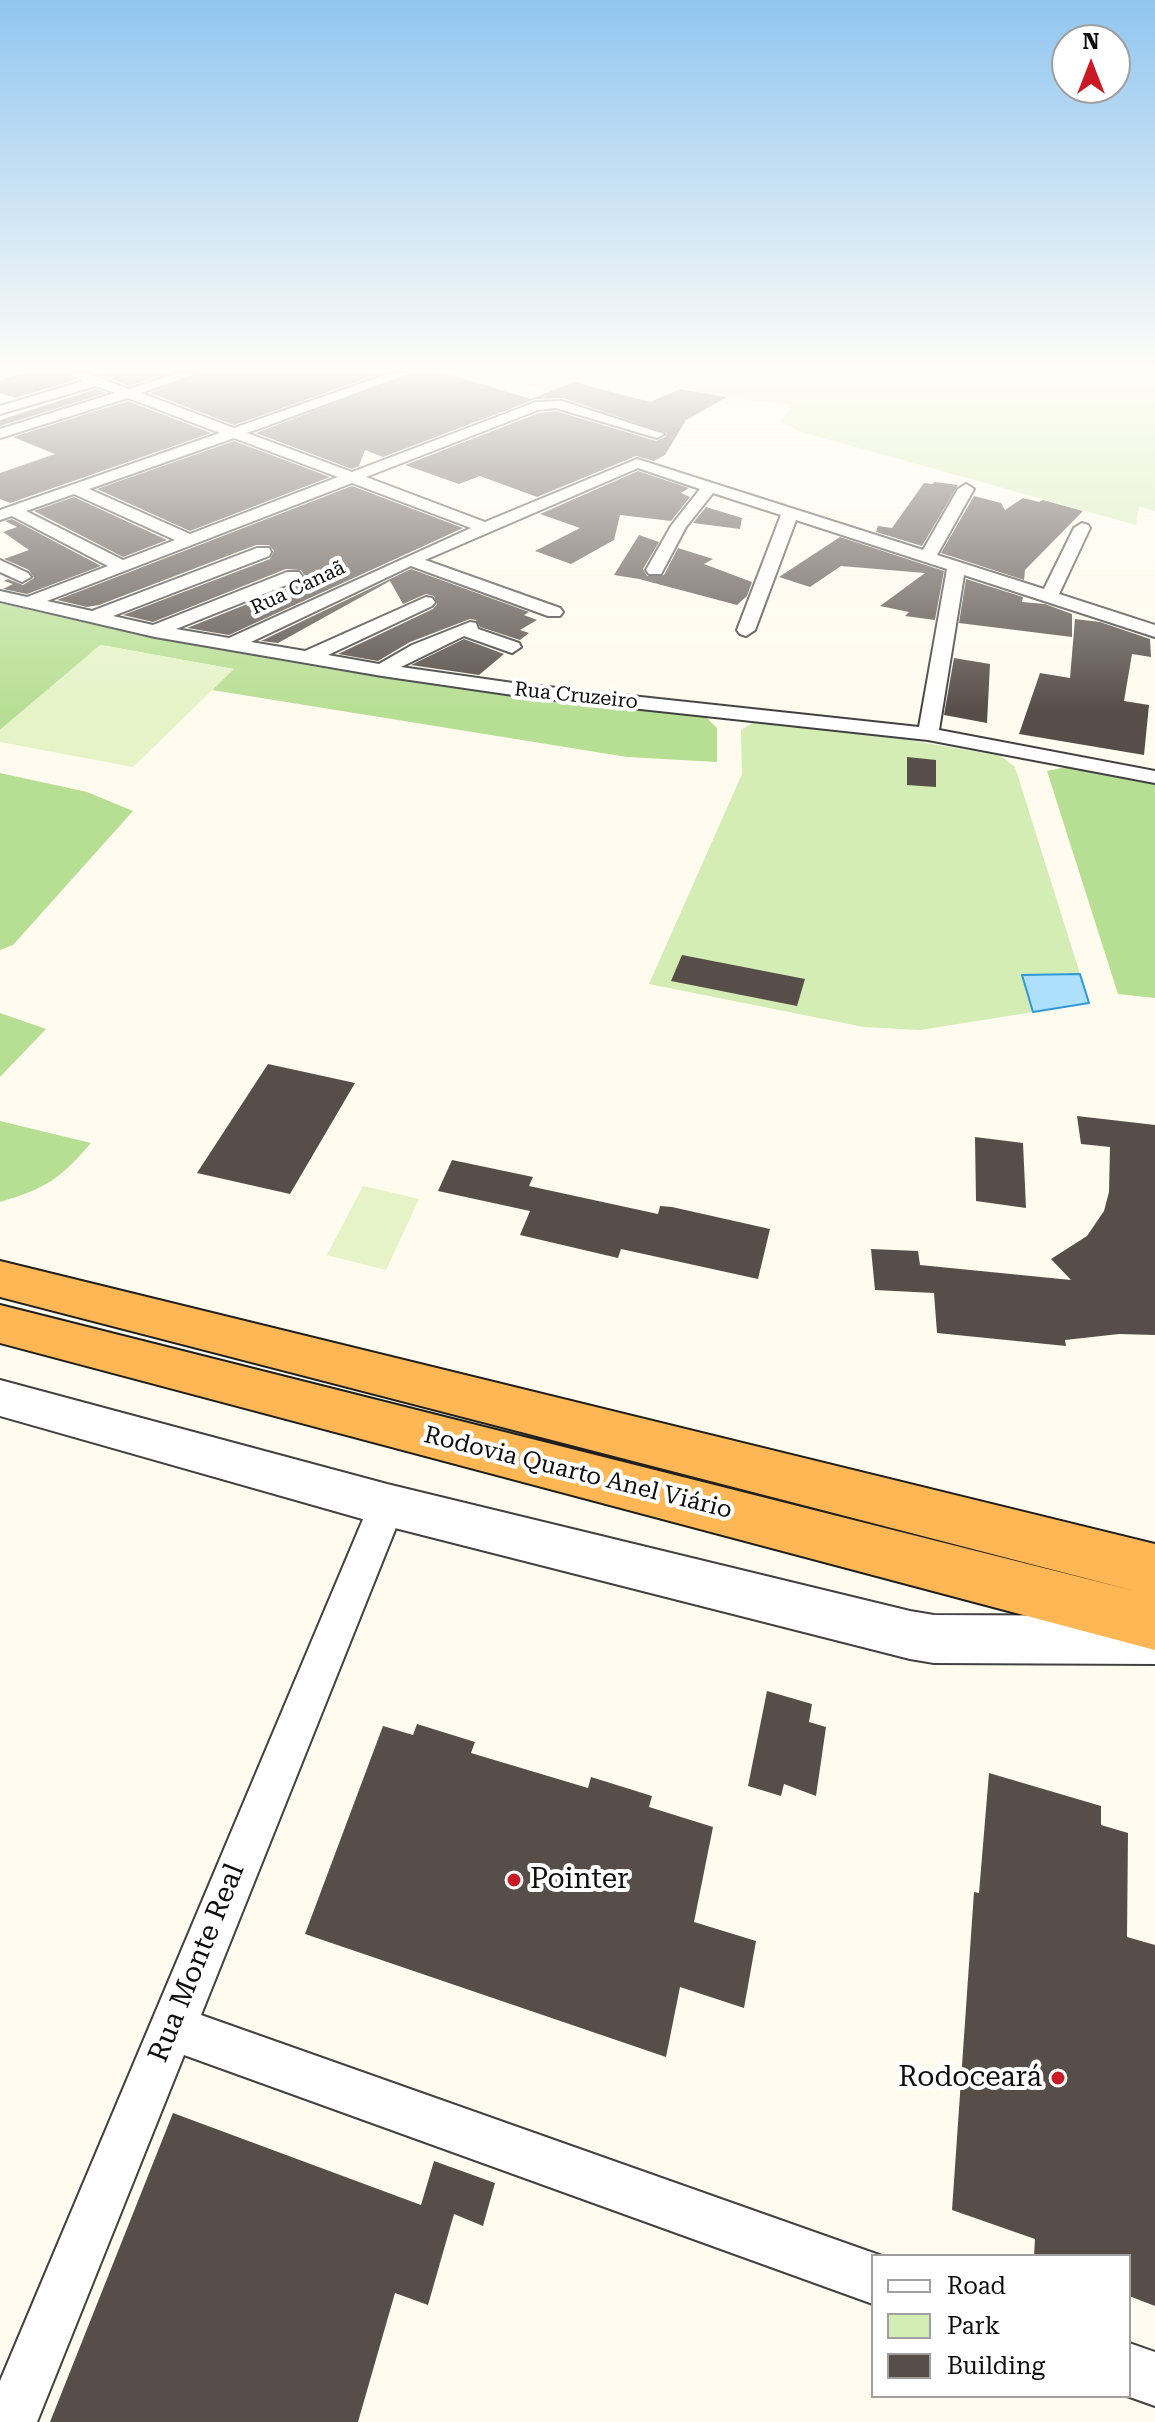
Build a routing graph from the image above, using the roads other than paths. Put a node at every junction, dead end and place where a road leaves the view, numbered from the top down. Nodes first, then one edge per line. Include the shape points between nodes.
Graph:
1 (84, 486) edge
2 (329, 486) edge
3 (376, 486) edge
4 (579, 486) edge
5 (710, 486) edge
6 (714, 486) edge
7 (76, 489) junction
8 (966, 489) dead end
9 (7, 513) edge
10 (790, 513) junction
11 (486, 528) junction
12 (1082, 528) dead end
13 (191, 541) junction
14 (263, 552) dead end
15 (927, 558) junction
16 (410, 560) junction
17 (0, 565) edge
18 (122, 566) junction
19 (956, 568) junction
20 (655, 570) dead end
21 (293, 576) dead end
22 (22, 577) dead end
23 (0, 596) edge
24 (1049, 596) junction
25 (426, 602) dead end
26 (27, 603) junction
27 (554, 612) dead end
28 (94, 617) junction
29 (746, 630) dead end
30 (155, 631) junction
31 (1155, 631) edge
32 (232, 644) junction
33 (512, 647) dead end
34 (306, 658) junction
35 (382, 670) junction
36 (928, 734) junction
37 (1155, 777) edge
38 (0, 1279) edge
39 (0, 1324) edge
40 (0, 1398) edge
41 (387, 1505) junction
42 (1155, 1570) edge
43 (1155, 1623) edge
44 (1155, 1640) edge
45 (170, 2027) junction
46 (871, 2277) edge
47 (1131, 2371) edge
48 (1155, 2379) edge
49 (10, 2422) edge

1 - 7 street
2 - 13 street
3 - 11 street
4 - 11 street, Rua Canaã
5 - 20 street via 679,526
6 - 10 street
7 - 9 street
7 - 13 street
8 - 15 street
9 - 18 street
10 - 15 street
10 - 29 street
11 - 16 street, Rua Canaã
12 - 24 street
13 - 18 street
14 - 28 street
15 - 19 street
16 - 27 street
16 - 32 street, Rua Canaã
17 - 22 street
18 - 26 street
19 - 24 street
19 - 36 street
21 - 30 street
23 - 26 street, Rua Cruzeiro
24 - 31 street
25 - 34 street
26 - 28 street, Rua Cruzeiro
28 - 30 street, Rua Cruzeiro
30 - 32 street, Rua Cruzeiro
32 - 34 street, Rua Cruzeiro
33 - 35 street via 466,628
34 - 35 street, Rua Cruzeiro
35 - 36 street, Rua Cruzeiro
36 - 37 street, Rua Cruzeiro
38 - 42 highway, Rodovia Quarto Anel Viário
39 - 43 highway, Rodovia Quarto Anel Viário
40 - 41 street
41 - 44 street via 934,1639
41 - 45 street, Rua Monte Real
45 - 46 street
45 - 49 street, Rua Monte Real
47 - 48 street

